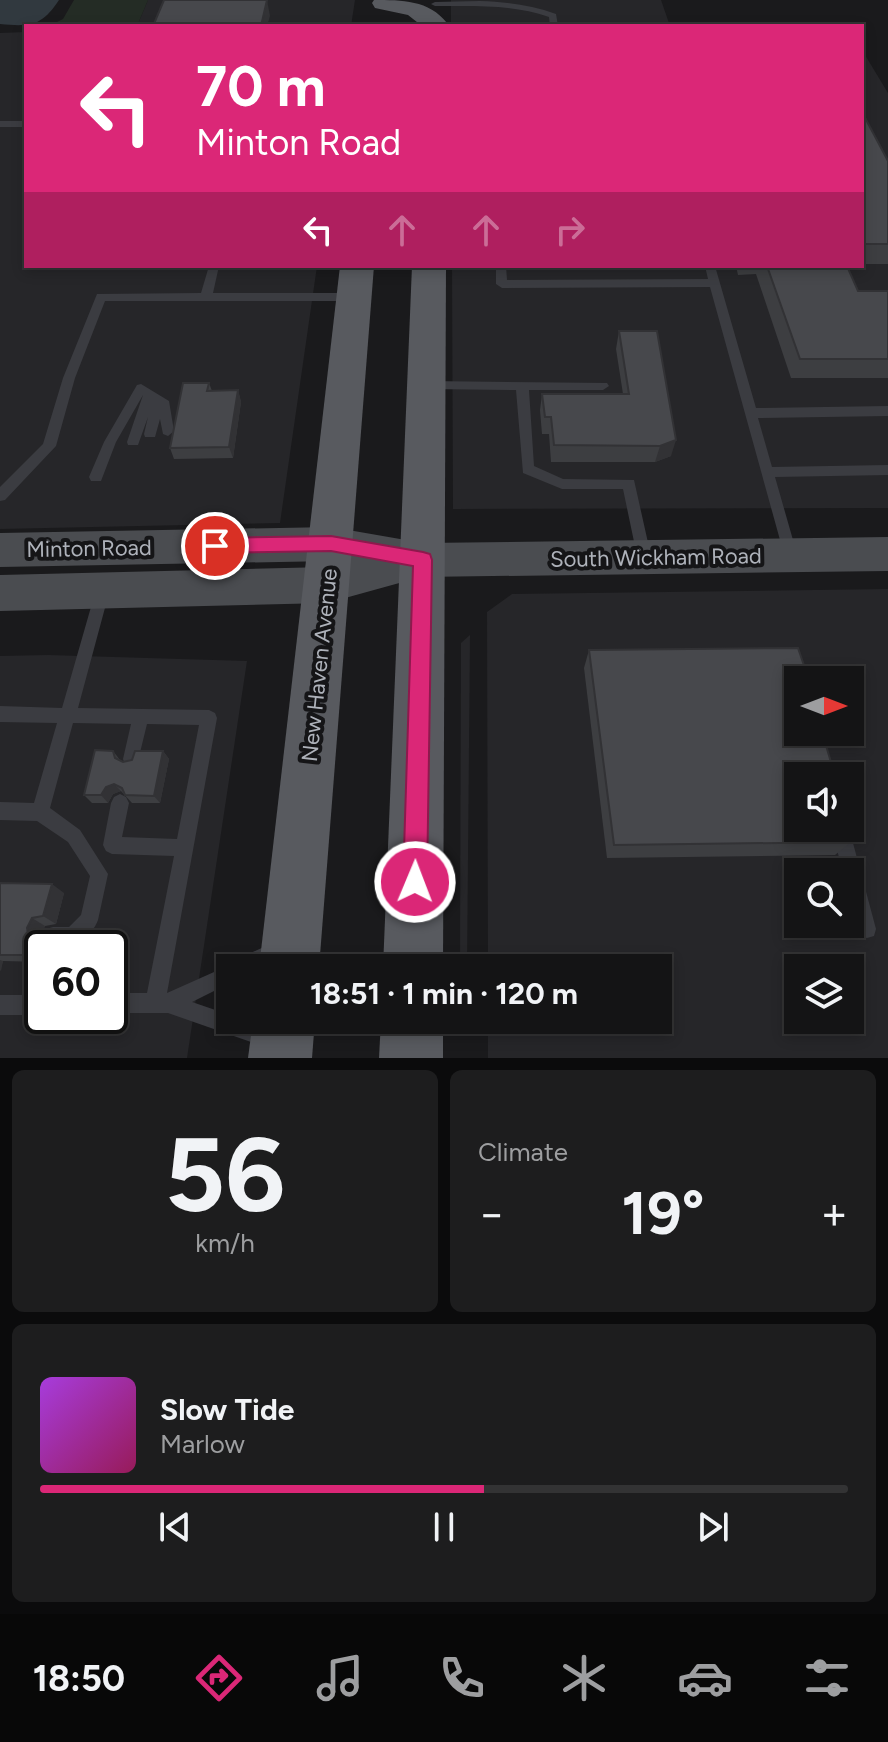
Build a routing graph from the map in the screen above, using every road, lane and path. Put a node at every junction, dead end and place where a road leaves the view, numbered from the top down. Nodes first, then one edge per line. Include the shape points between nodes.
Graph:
1 (383, 10) edge
2 (434, 13) edge
3 (554, 24) edge
4 (0, 124) edge
5 (24, 124) edge
6 (213, 268) edge
7 (429, 268) edge
8 (501, 268) edge
9 (711, 268) edge
10 (356, 282) edge
11 (715, 283) junction
12 (206, 297) junction
13 (427, 385) junction
14 (522, 385) junction
15 (603, 386) dead end
16 (150, 394) junction
17 (888, 411) edge
18 (751, 413) junction
19 (168, 431) dead end
20 (150, 434) dead end
21 (133, 442) dead end
22 (888, 470) edge
23 (767, 472) junction
24 (96, 477) dead end
25 (0, 496) edge
26 (0, 550) edge
27 (888, 554) edge
28 (790, 555) junction
29 (644, 557) junction
30 (423, 560) junction
31 (329, 564) junction
32 (103, 591) junction
33 (0, 593) edge
34 (0, 714) edge
35 (68, 715) junction
36 (141, 716) junction
37 (131, 759) edge
38 (120, 803) edge
39 (0, 811) edge
40 (40, 812) junction
41 (844, 842) edge
42 (184, 848) junction
43 (867, 929) dead end
44 (79, 930) edge
45 (290, 954) edge
46 (413, 954) edge
47 (216, 979) edge
48 (128, 1003) edge
49 (161, 1003) junction
50 (0, 1005) edge
51 (24, 1005) edge
52 (412, 1034) edge
53 (282, 1040) edge
54 (411, 1058) edge

1 - 2 main road
2 - 3 lane via 512,4 553,16
4 - 5 lane
6 - 12 lane
7 - 13 main road
8 - 11 lane via 502,284
9 - 11 lane
10 - 12 lane
10 - 31 main road, New Haven Avenue
11 - 18 lane
12 - 25 lane via 101,297 49,446
13 - 14 lane
13 - 30 main road
14 - 15 lane
14 - 29 lane via 528,469 562,484 629,484
16 - 19 lane via 165,404
16 - 20 lane
16 - 21 lane
16 - 24 lane via 110,442
17 - 18 lane
18 - 23 lane
22 - 23 lane
23 - 28 lane
26 - 31 main road, Minton Road
27 - 28 main road, South Wickham Road
28 - 29 main road, South Wickham Road
29 - 30 main road, South Wickham Road
30 - 31 main road, Minton Road
30 - 46 main road
31 - 32 main road, Minton Road
31 - 45 main road, New Haven Avenue
32 - 33 main road, Minton Road
32 - 35 lane
34 - 35 lane
35 - 36 lane
35 - 40 lane
36 - 37 lane
36 - 42 lane via 209,718
38 - 42 lane via 112,845
39 - 40 lane
40 - 44 lane via 74,836 99,874 89,920
41 - 43 lane
42 - 49 lane
47 - 49 lane
48 - 49 lane
49 - 53 lane
50 - 51 lane
52 - 54 main road

